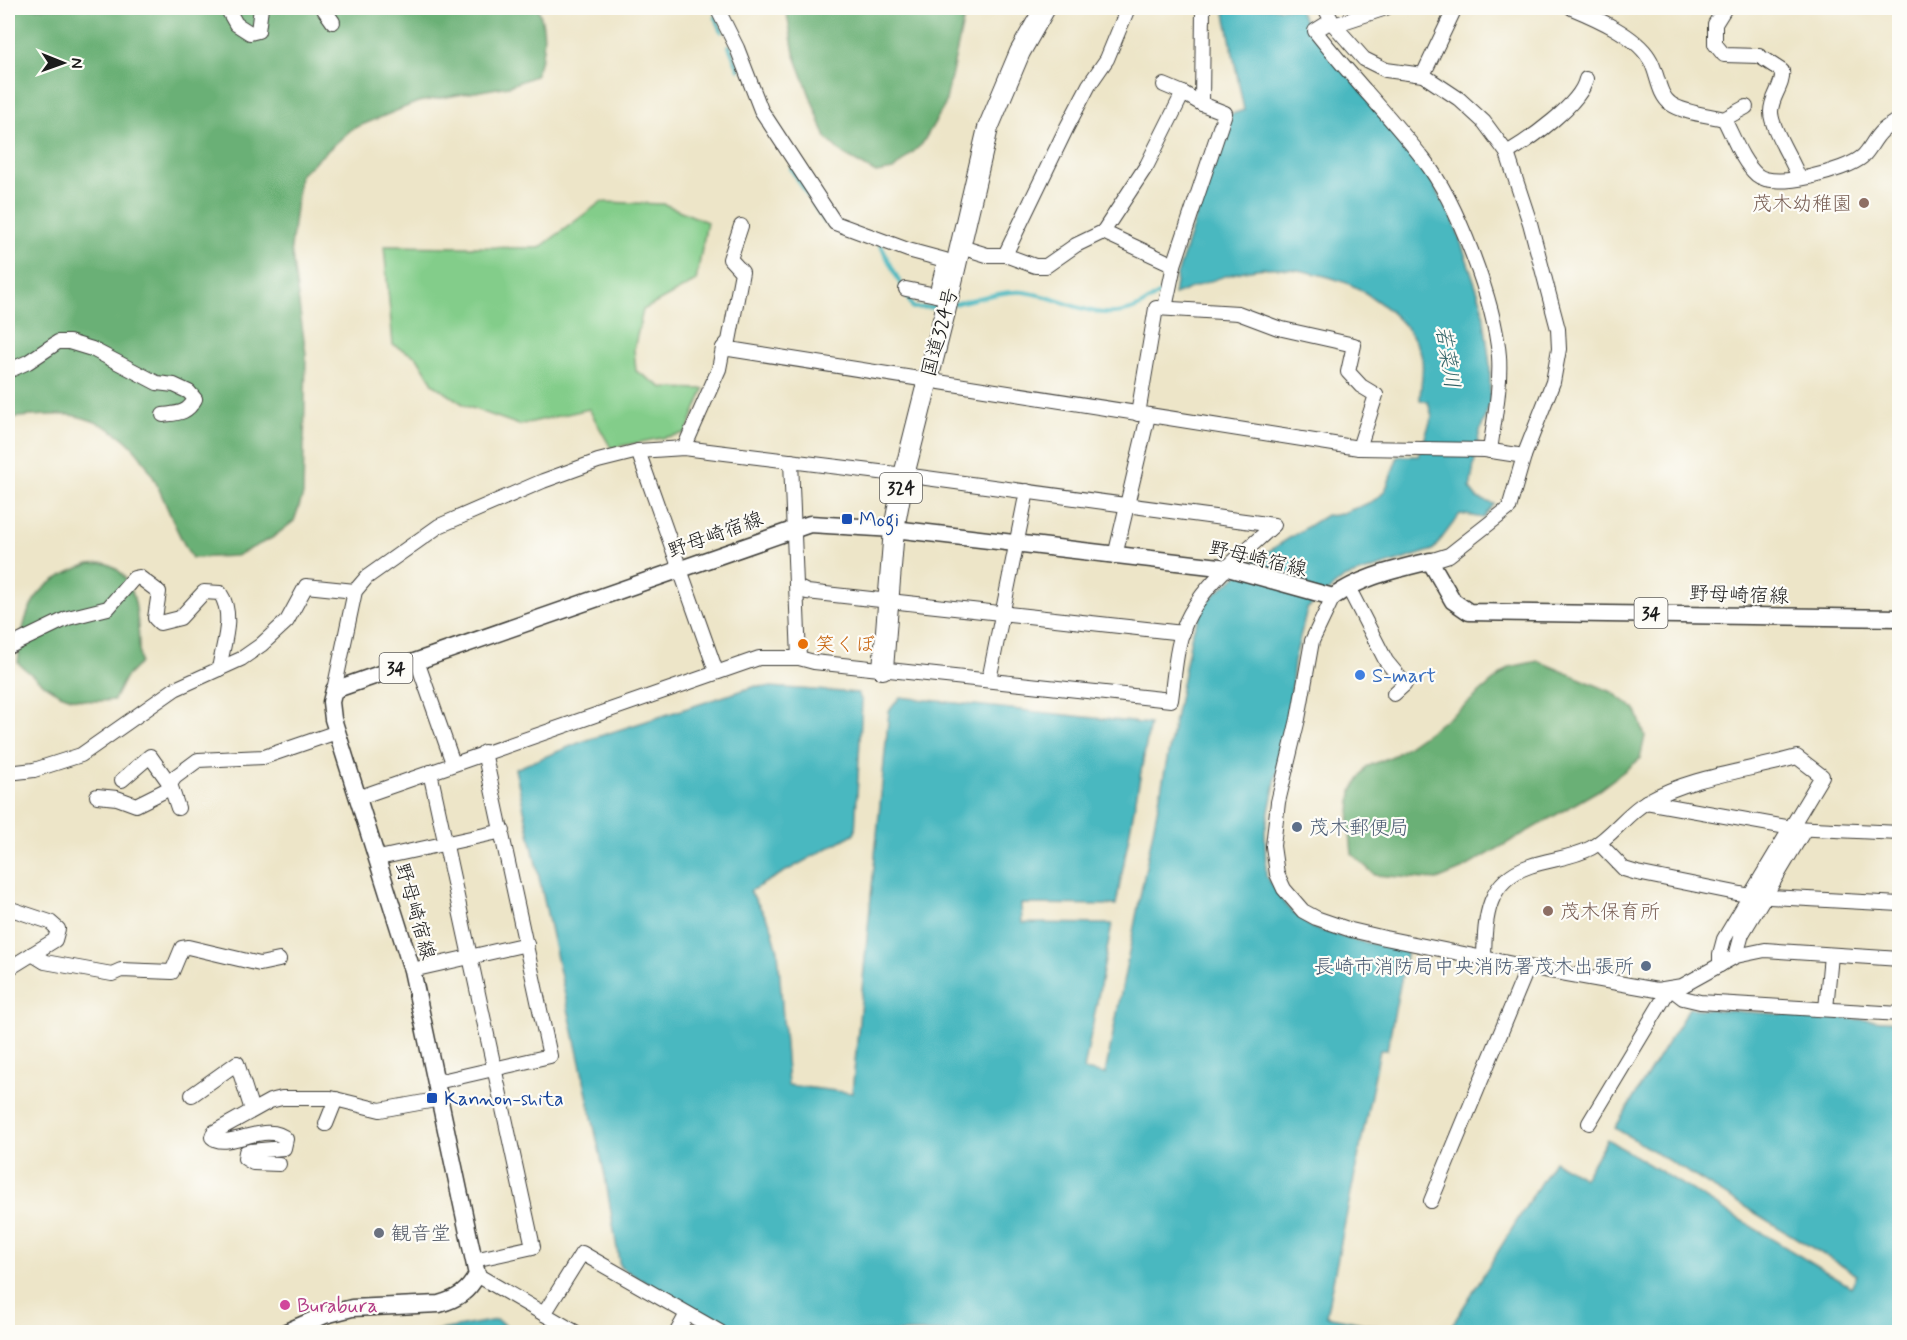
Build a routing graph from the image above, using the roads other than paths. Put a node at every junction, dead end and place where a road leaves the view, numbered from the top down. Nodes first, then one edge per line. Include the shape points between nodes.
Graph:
1 (227, 8) edge
2 (261, 8) edge
3 (323, 8) edge
4 (717, 8) edge
5 (1045, 8) edge
6 (1128, 8) edge
7 (1203, 8) edge
8 (1325, 8) edge
9 (1386, 8) edge
10 (1572, 8) edge
11 (1725, 8) edge
12 (1450, 9) edge
13 (333, 22) dead end
14 (1333, 23) junction
15 (1423, 75) junction
16 (1586, 79) dead end
17 (1164, 85) dead end
18 (1183, 93) junction
19 (1202, 104) junction
20 (1746, 107) dead end
21 (1899, 118) edge
22 (1724, 120) junction
23 (1507, 153) junction
24 (1799, 178) junction
25 (741, 226) dead end
26 (1103, 232) junction
27 (961, 247) junction
28 (1005, 255) junction
29 (1173, 270) junction
30 (906, 289) dead end
31 (944, 302) junction
32 (1167, 302) junction
33 (723, 348) junction
34 (8, 370) edge
35 (926, 380) junction
36 (163, 415) dead end
37 (1143, 415) junction
38 (684, 448) junction
39 (1359, 448) junction
40 (1488, 451) junction
41 (638, 452) junction
42 (1524, 456) junction
43 (791, 462) junction
44 (904, 475) junction
45 (1027, 492) junction
46 (1126, 505) junction
47 (795, 528) junction
48 (894, 529) junction
49 (1016, 544) junction
50 (1115, 556) junction
51 (1430, 561) junction
52 (1228, 568) junction
53 (680, 569) junction
54 (797, 587) junction
55 (1348, 587) junction
56 (355, 591) junction
57 (1333, 597) junction
58 (889, 602) junction
59 (1001, 613) junction
60 (1899, 618) edge
61 (1183, 633) junction
62 (8, 647) edge
63 (798, 658) junction
64 (417, 661) junction
65 (219, 669) junction
66 (883, 669) junction
67 (716, 671) junction
68 (989, 680) junction
69 (334, 690) junction
70 (1394, 694) dead end
71 (338, 732) junction
72 (484, 752) junction
73 (453, 763) junction
74 (430, 772) junction
75 (8, 773) edge
76 (122, 780) dead end
77 (170, 784) junction
78 (97, 796) dead end
79 (360, 797) junction
80 (1646, 802) junction
81 (178, 808) dead end
82 (1799, 829) junction
83 (503, 831) junction
84 (1899, 833) edge
85 (1599, 843) junction
86 (446, 844) junction
87 (379, 858) junction
88 (1758, 896) junction
89 (1899, 904) edge
90 (8, 908) edge
91 (527, 944) junction
92 (32, 954) junction
93 (1831, 954) junction
94 (1484, 956) junction
95 (1736, 956) junction
96 (471, 957) junction
97 (1899, 959) edge
98 (279, 960) dead end
99 (1720, 965) junction
100 (1528, 967) junction
101 (8, 969) edge
102 (412, 970) junction
103 (1670, 988) junction
104 (1826, 1009) junction
105 (1899, 1014) edge
106 (495, 1068) junction
107 (439, 1090) junction
108 (192, 1095) dead end
109 (336, 1099) junction
110 (252, 1110) junction
111 (1589, 1123) dead end
112 (326, 1124) dead end
113 (279, 1164) dead end
114 (1431, 1201) dead end
115 (475, 1268) junction
116 (544, 1314) junction
117 (687, 1314) junction
118 (286, 1332) edge
119 (575, 1332) edge
120 (676, 1332) edge
121 (720, 1332) edge

1 - 2 street via 236,24 250,33 258,31
3 - 13 street
4 - 31 street via 761,110 822,207 835,223 945,260
5 - 27 highway, 国道324号 / 324 via 1020,52 988,128
6 - 28 street via 1107,59 1072,116
7 - 19 street
8 - 14 street
9 - 14 street
10 - 22 street via 1606,22 1642,50 1650,58 1664,97 1672,105
11 - 24 street via 1715,24 1715,44 1724,55 1759,56 1782,71 1783,79 1772,100 1772,122
12 - 15 street
14 - 15 street via 1364,59 1386,70
14 - 40 street via 1315,32 1425,162 1452,206 1485,291 1499,355 1498,392
15 - 23 street via 1484,122
16 - 23 street via 1584,87 1555,118
17 - 18 street
18 - 19 street
18 - 26 street via 1147,165
19 - 29 street via 1225,113
20 - 22 street
21 - 24 street via 1880,132 1859,159 1820,175
22 - 24 street via 1754,173 1768,179
23 - 42 street via 1530,224 1559,340 1553,382
25 - 33 street via 730,259 742,272 729,341
26 - 28 street via 1046,266
26 - 29 street
27 - 28 street via 987,255
27 - 31 highway, 国道324号 / 324
29 - 32 street
30 - 31 street
31 - 35 highway, 国道324号 / 324
32 - 37 street via 1156,308
32 - 39 street via 1238,313 1354,345 1348,372 1376,395
33 - 35 street
33 - 38 street via 719,369
34 - 36 street via 58,342 69,342 92,349 157,383 174,385 195,399 183,413
35 - 37 street
35 - 44 highway, 国道324号 / 324
37 - 39 street
37 - 46 street
38 - 41 street
38 - 43 street
39 - 40 street
40 - 42 street
41 - 53 street
41 - 56 street via 598,461 543,481 439,526 367,576
42 - 51 street via 1509,508 1449,555
43 - 44 street
43 - 47 street
44 - 45 street
44 - 48 highway, 国道324号 / 324
45 - 46 street
45 - 49 street
46 - 50 street
46 - 52 street via 1274,525
47 - 48 main road, 野母崎宿線 / 34 via 810,524
47 - 53 main road, 野母崎宿線 / 34
47 - 54 street
48 - 49 main road, 野母崎宿線 / 34
48 - 58 highway, 国道324号 / 324
49 - 50 main road, 野母崎宿線 / 34
49 - 59 street
50 - 52 main road, 野母崎宿線 / 34
51 - 55 main road via 1374,575
51 - 60 main road, 野母崎宿線 / 34 via 1453,601 1469,612
52 - 57 main road, 野母崎宿線 / 34
52 - 61 street via 1190,614
53 - 64 main road, 野母崎宿線 / 34
53 - 67 street
54 - 58 street via 807,592
54 - 63 street
55 - 57 main road
55 - 70 street via 1386,661 1405,684
56 - 65 street via 306,586 292,615 280,629 241,659
56 - 69 street
57 - 94 street via 1312,641 1278,802 1273,846 1277,874 1293,900 1316,918 1385,938
58 - 59 street
58 - 66 highway, 国道324号 / 324
59 - 61 street
59 - 68 street
61 - 68 street via 1171,700
62 - 65 street via 68,618 108,608 139,577 159,592 155,618 160,623 180,618 204,592 220,593 228,619
63 - 66 street
63 - 67 street via 759,658
64 - 69 main road, 野母崎宿線 / 34
64 - 73 street
65 - 75 street via 175,689 81,755 34,770
66 - 68 street
67 - 72 street
69 - 71 main road, 野母崎宿線 via 331,702
71 - 77 street via 264,757 204,758
71 - 79 main road, 野母崎宿線
72 - 73 street
72 - 83 street
73 - 74 street
74 - 79 street
74 - 86 street
76 - 77 street via 150,756
77 - 78 street via 166,790 136,805
77 - 81 street
79 - 87 main road, 野母崎宿線
80 - 82 street
80 - 82 street via 1674,788 1797,757 1822,776
80 - 85 street
82 - 84 street
82 - 88 street
83 - 86 street
83 - 91 street
85 - 88 street via 1624,869
85 - 94 street via 1574,856 1529,866 1501,884 1489,907
86 - 87 street
86 - 96 street
87 - 102 main road, 野母崎宿線
88 - 89 street
88 - 95 street
88 - 99 street via 1724,939
90 - 92 street via 50,922 58,929 55,940
91 - 96 street
91 - 106 street via 550,1056
92 - 98 street via 45,962 112,974 121,970 172,972 182,948 188,947 260,964
92 - 101 street
93 - 95 street via 1765,950
93 - 97 street
93 - 104 street
94 - 100 street
95 - 99 street
96 - 102 street
96 - 106 street
99 - 103 street via 1682,986
100 - 103 street via 1633,987
100 - 114 street
102 - 107 main road, 野母崎宿線
103 - 104 street via 1683,998 1700,1002
103 - 111 street
104 - 105 street
106 - 107 street
106 - 115 street via 533,1247
107 - 109 street via 380,1110
107 - 115 main road, 野母崎宿線
108 - 110 street via 237,1063
109 - 110 street via 282,1098
109 - 112 street
110 - 113 street via 214,1132 212,1137 219,1141 258,1134 281,1135 286,1139 284,1148 246,1152 245,1158 253,1163
115 - 116 street
115 - 118 main road via 471,1285 453,1300 352,1308
116 - 117 street via 582,1253
116 - 119 street
117 - 120 street
117 - 121 street

